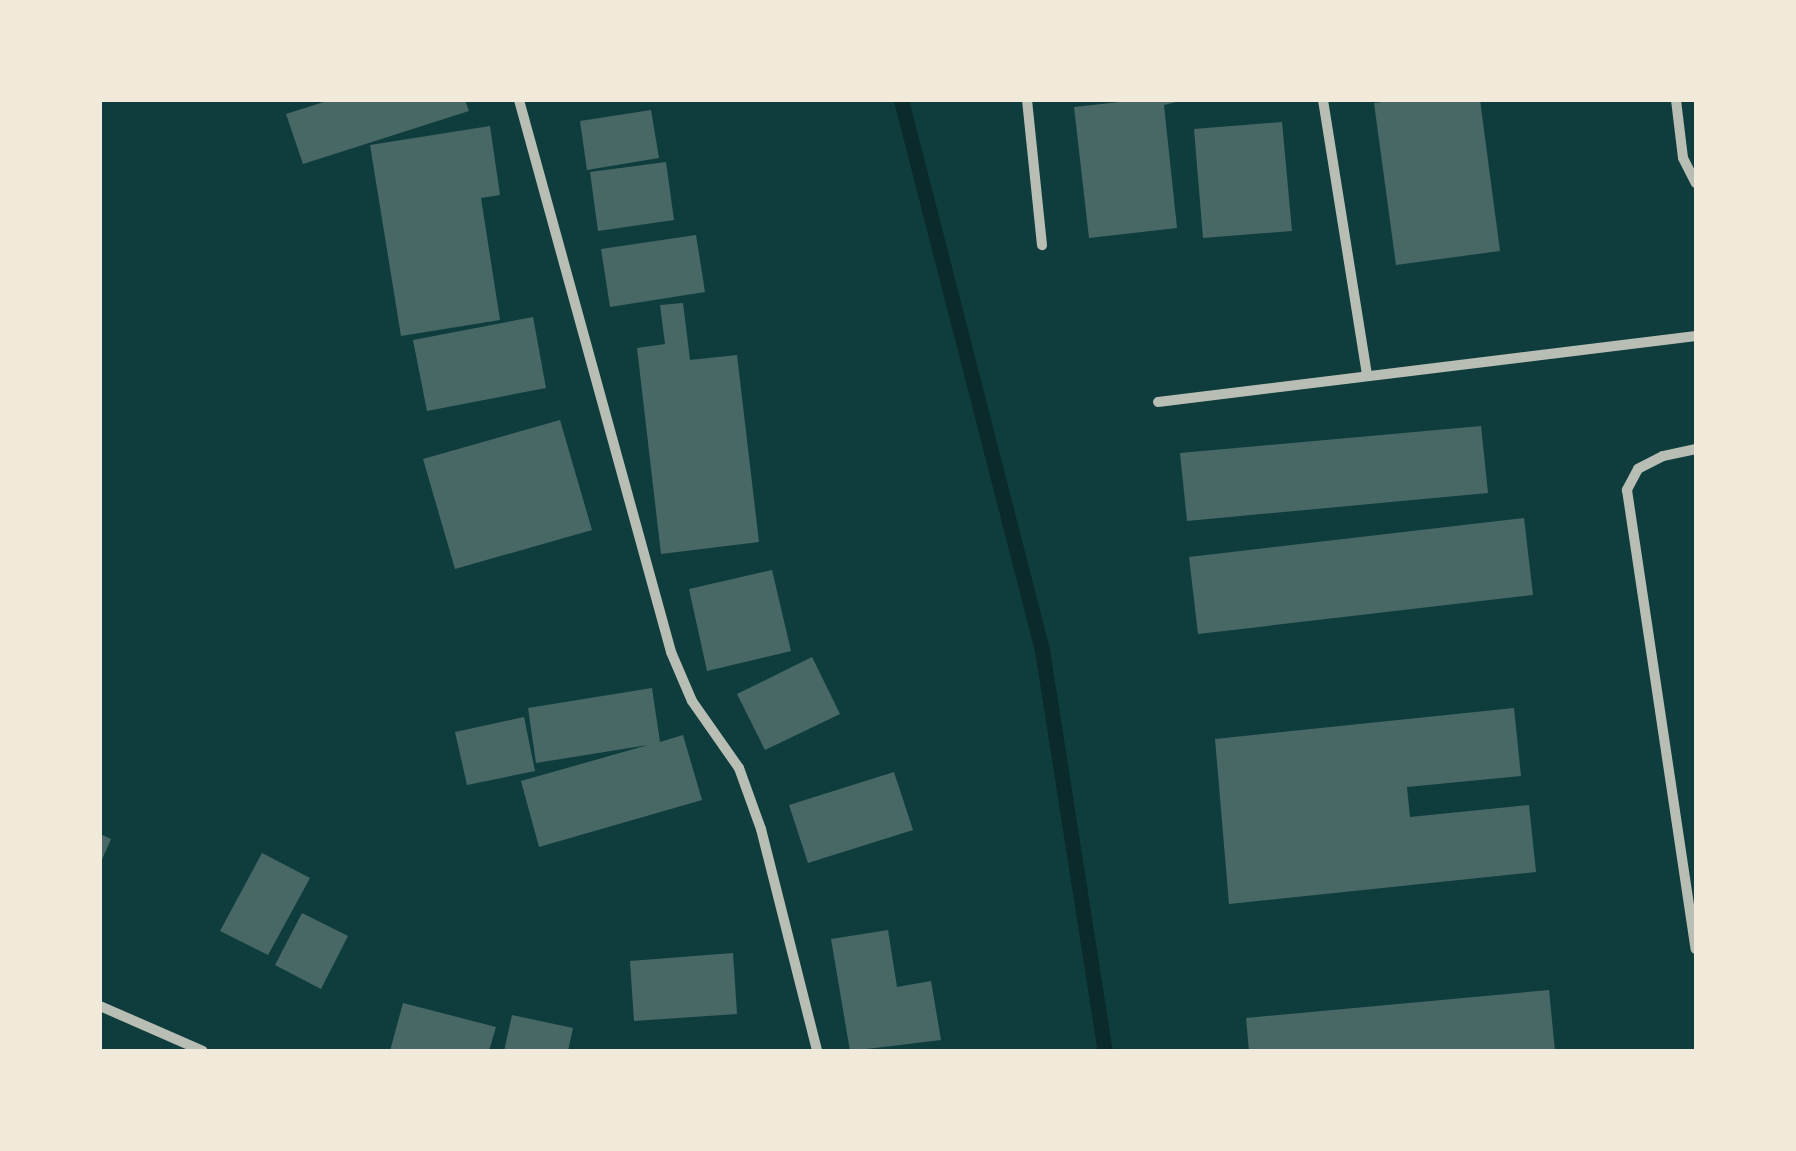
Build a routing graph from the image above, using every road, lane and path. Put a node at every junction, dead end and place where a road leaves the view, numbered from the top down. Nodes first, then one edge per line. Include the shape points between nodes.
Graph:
1 (520, 100) edge
2 (1027, 100) edge
3 (1323, 100) edge
4 (1676, 100) edge
5 (1696, 183) edge
6 (1042, 245) dead end
7 (1696, 336) edge
8 (1367, 376) junction
9 (1158, 402) dead end
10 (1696, 449) edge
11 (1696, 949) edge
12 (100, 1006) edge
13 (204, 1051) edge
14 (817, 1051) edge

1 - 14 street via 670,652 692,702 739,768 756,814
2 - 6 street
3 - 8 street
4 - 5 street via 1683,158
7 - 8 street
8 - 9 street
10 - 11 street via 1638,469 1628,490
12 - 13 street

